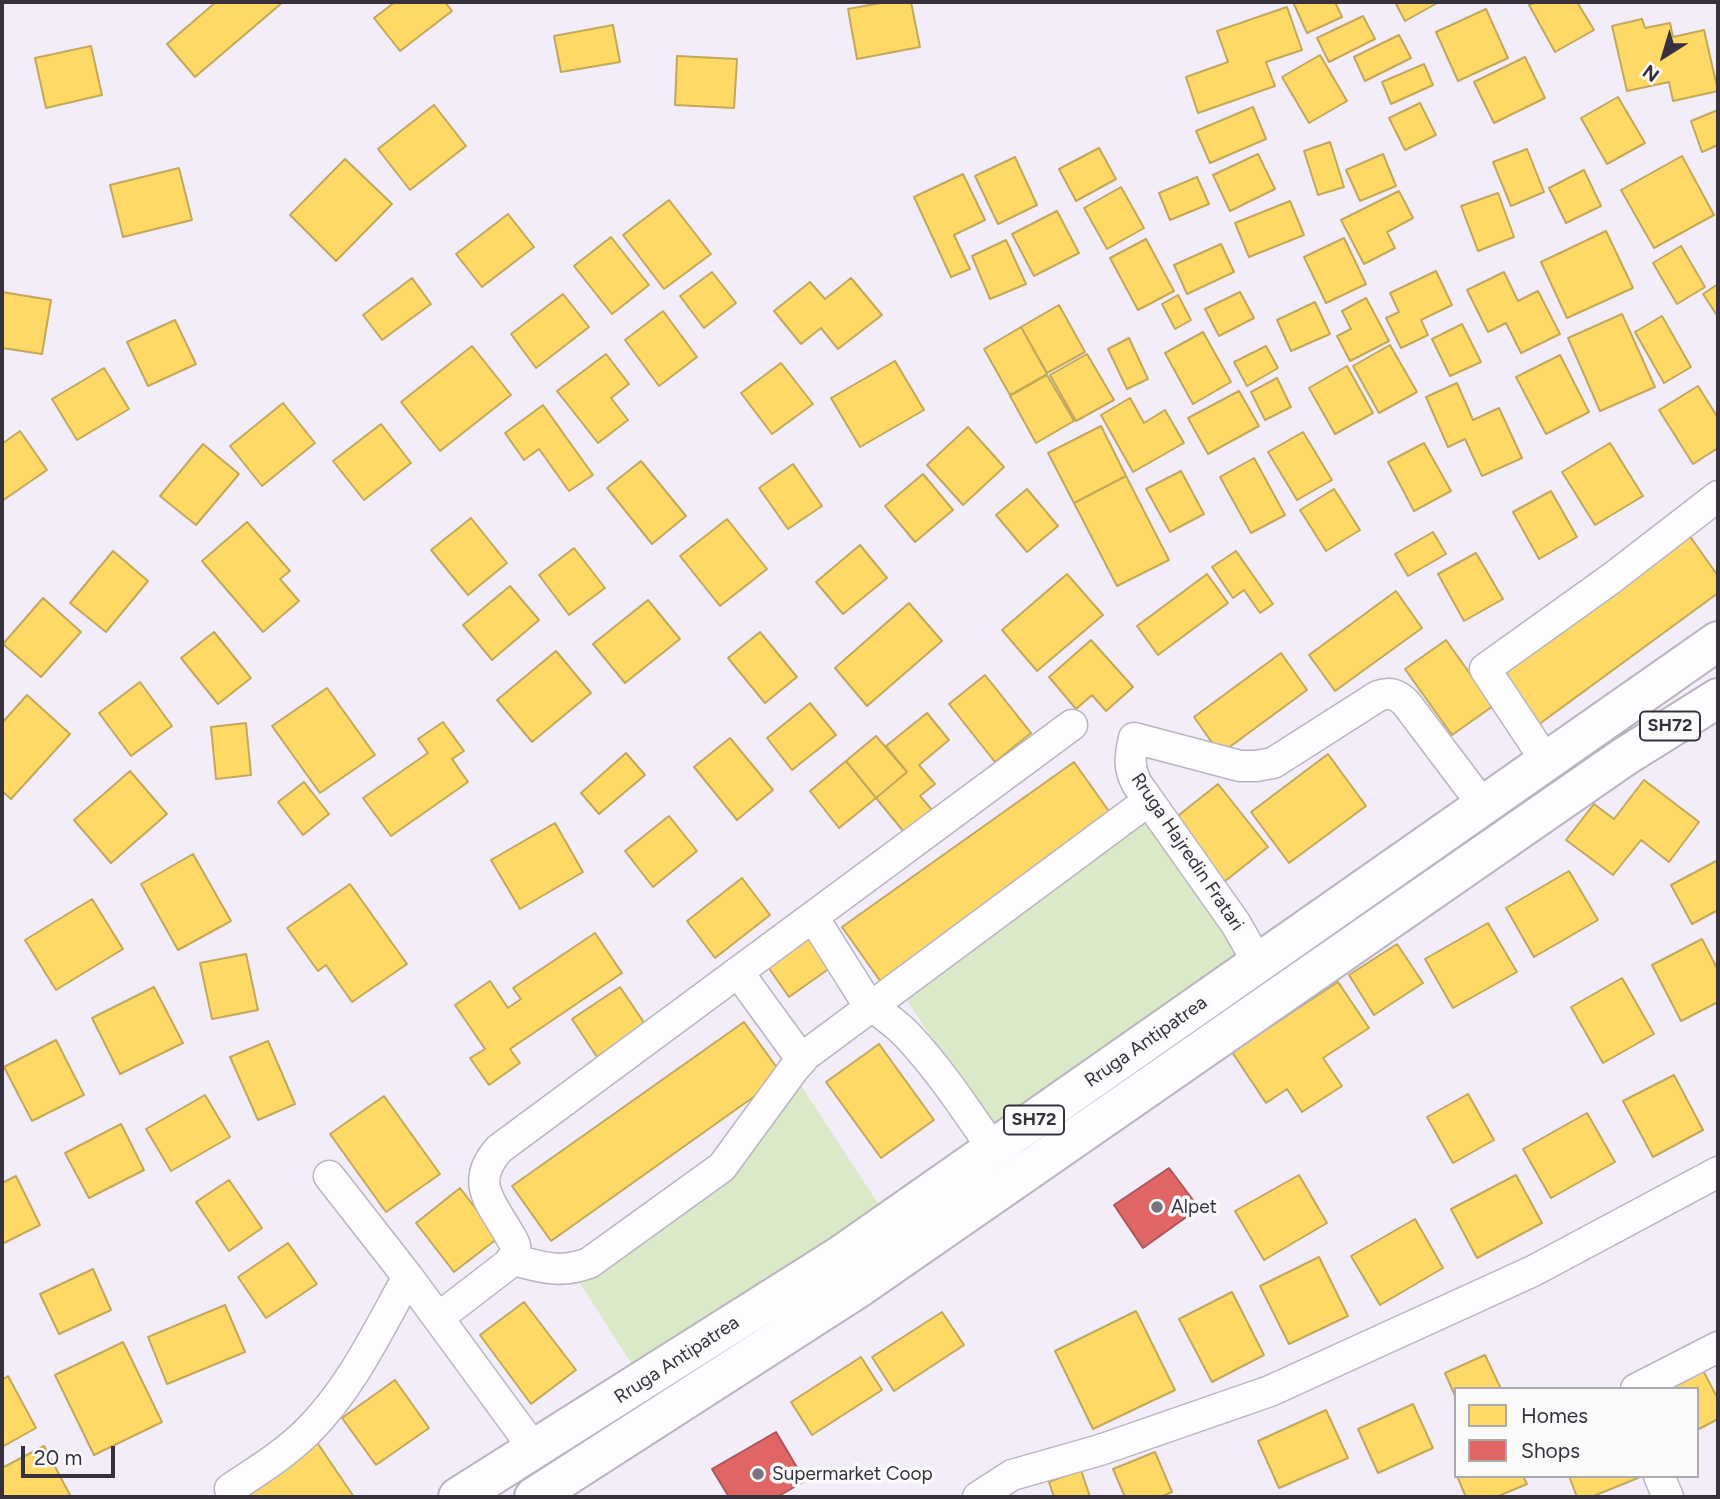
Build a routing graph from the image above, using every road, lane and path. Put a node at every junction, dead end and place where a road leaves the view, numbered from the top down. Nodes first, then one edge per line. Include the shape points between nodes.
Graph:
1 (1718, 496) edge
2 (1718, 641) edge
3 (1718, 697) edge
4 (1072, 725) dead end
5 (1546, 761) junction
6 (1148, 801) junction
7 (1483, 806) junction
8 (813, 917) junction
9 (1258, 963) junction
10 (738, 972) junction
11 (872, 1007) junction
12 (802, 1060) junction
13 (993, 1149) junction
14 (1718, 1172) edge
15 (329, 1176) dead end
16 (513, 1259) junction
17 (408, 1277) junction
18 (438, 1318) junction
19 (1718, 1346) edge
20 (1640, 1387) edge
21 (535, 1450) junction
22 (1660, 1478) edge
23 (230, 1489) dead end
24 (458, 1497) edge
25 (534, 1497) edge
26 (978, 1497) edge
27 (1668, 1497) edge

1 - 5 street via 1485,669
2 - 5 main road, Rruga Antipatrea / SH72
3 - 25 main road, Rruga Antipatrea / SH72 via 1607,768 860,1287
4 - 8 street
5 - 7 main road, Rruga Antipatrea / SH72
6 - 7 street, Rruga Hajredin Fratari via 1131,773 1134,738 1240,766 1273,763 1389,692 1406,703
6 - 9 street, Rruga Hajredin Fratari via 1236,924
6 - 11 street
7 - 9 main road, Rruga Antipatrea / SH72
8 - 10 street
8 - 11 street
9 - 13 main road, Rruga Antipatrea / SH72
10 - 12 street
10 - 16 street via 499,1149 488,1162 483,1178 486,1193 514,1243
11 - 12 street
11 - 13 street via 907,1035 954,1091
12 - 16 street via 722,1167 589,1263 555,1270
13 - 21 main road, Rruga Antipatrea / SH72 via 841,1255
14 - 26 street via 1533,1271 1270,1391 1012,1475
15 - 17 street
16 - 18 street
17 - 18 street
17 - 23 street via 352,1377 324,1413 291,1446
18 - 21 street
19 - 20 street
21 - 24 main road, Rruga Antipatrea / SH72
22 - 27 street

